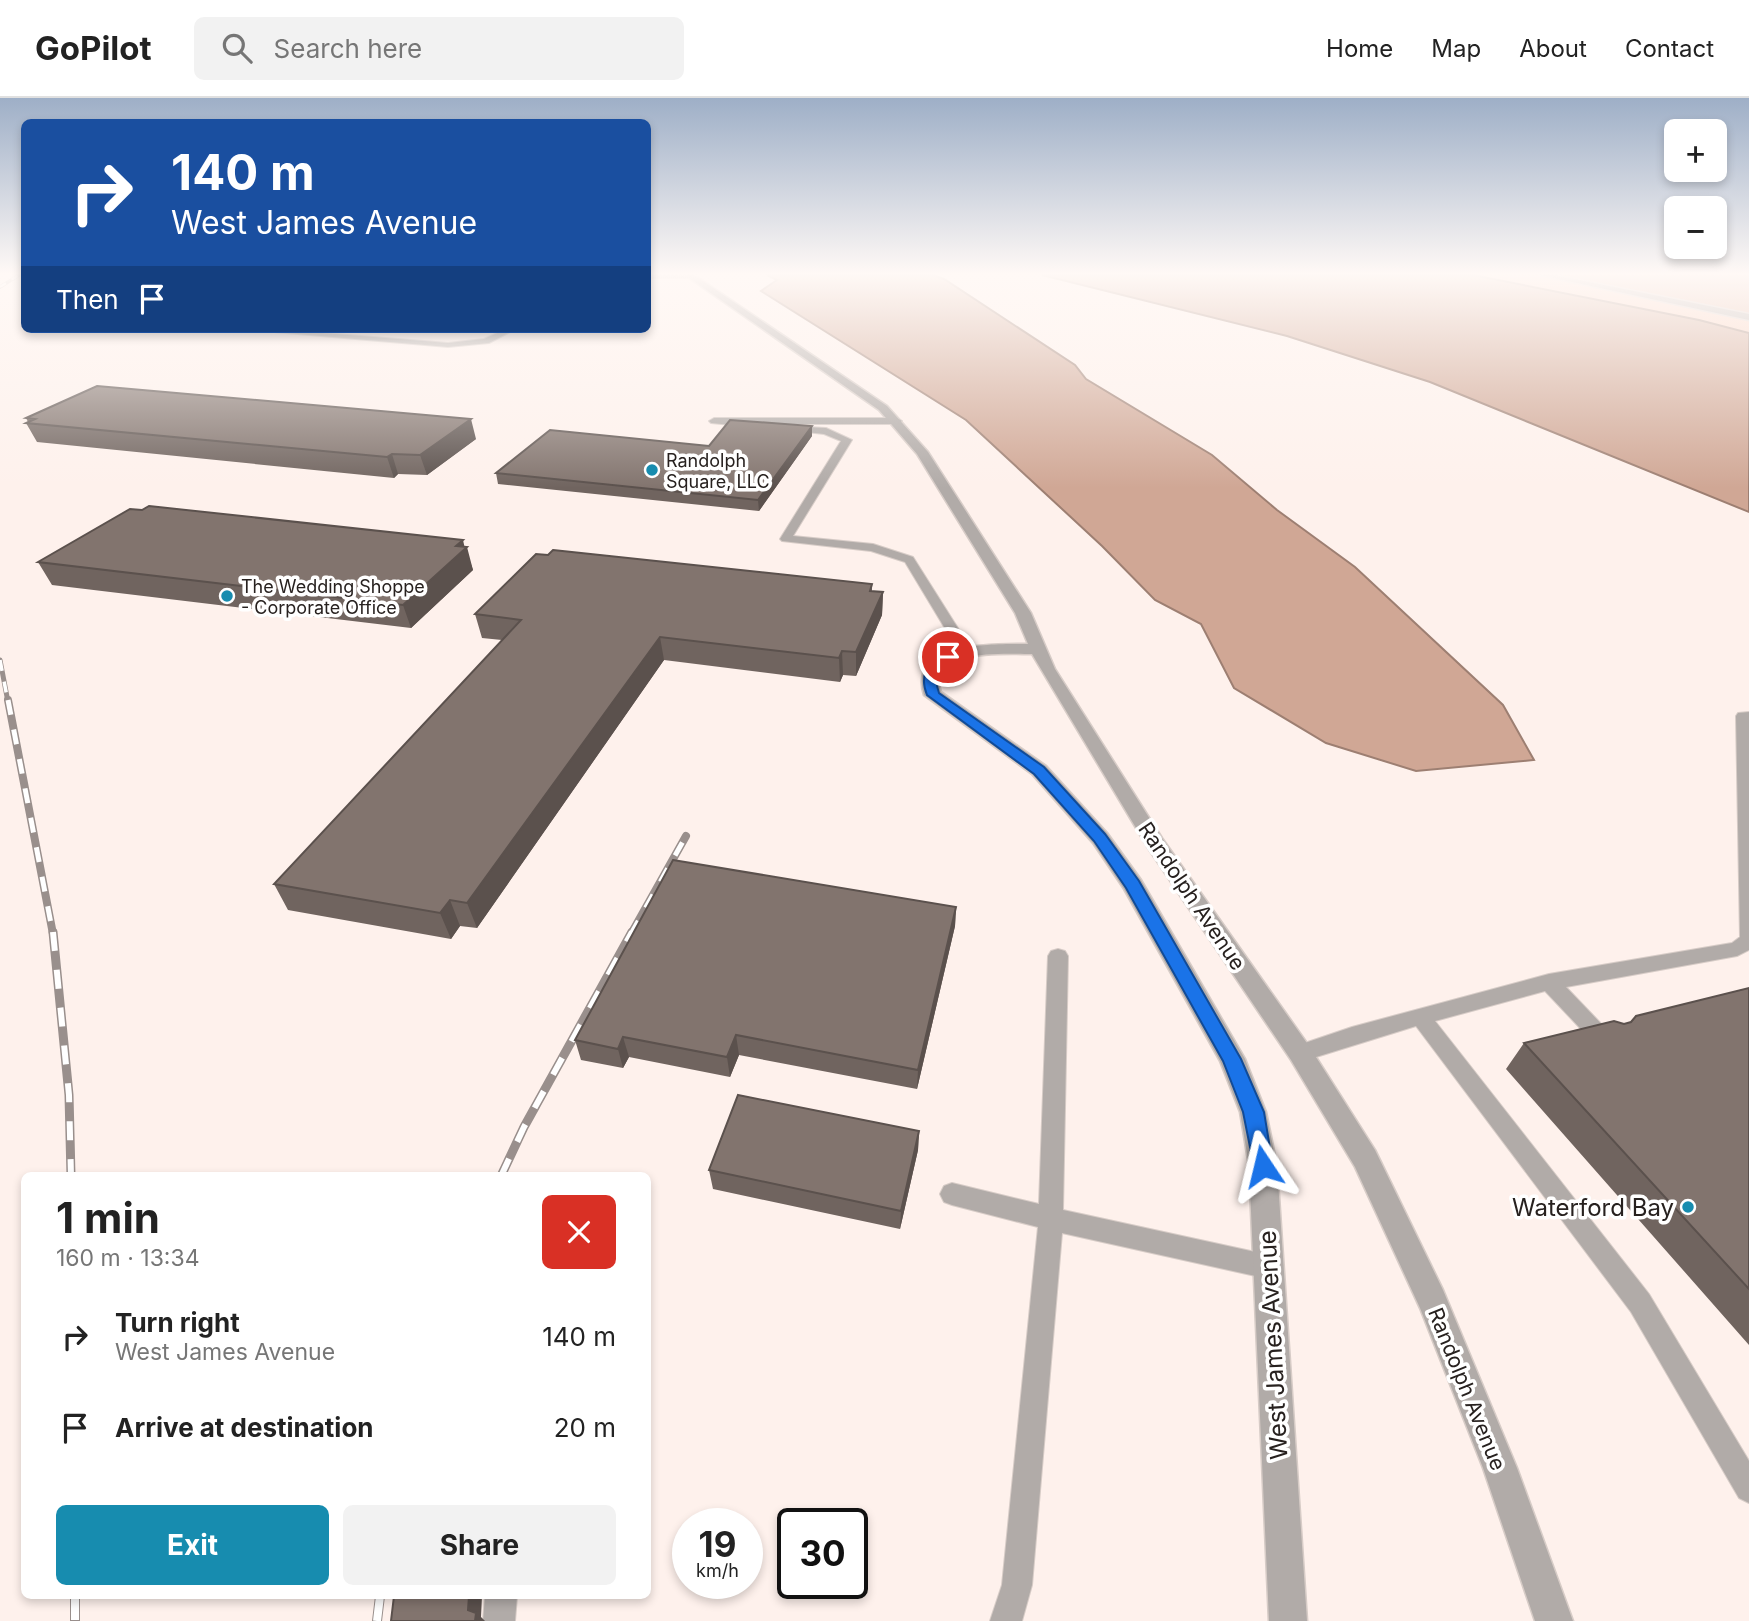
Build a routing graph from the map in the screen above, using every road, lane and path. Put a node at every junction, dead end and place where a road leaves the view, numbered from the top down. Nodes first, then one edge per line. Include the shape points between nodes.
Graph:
1 (794, 346) edge
2 (897, 421) junction
3 (1037, 649) junction
4 (966, 652) junction
5 (1749, 716) edge
6 (1749, 938) edge
7 (1058, 956) dead end
8 (1549, 982) junction
9 (1421, 1018) junction
10 (1603, 1039) edge
11 (1300, 1053) junction
12 (952, 1194) dead end
13 (1051, 1218) junction
14 (1269, 1267) junction
15 (1749, 1488) edge
16 (501, 1599) edge
17 (499, 1621) edge
18 (1006, 1621) edge
19 (1288, 1621) edge
20 (1554, 1621) edge

1 - 2 street, Randolph Avenue
2 - 3 street, Randolph Avenue via 922,452 1023,612
2 - 4 lane via 714,421 826,431 848,440 786,539 873,548 909,560
3 - 4 street, West James Avenue
3 - 11 street, Randolph Avenue via 1155,844
4 - 14 street, West James Avenue via 933,668 929,683 933,695 1039,770 1100,838 1133,885 1231,1059 1254,1112 1263,1166
5 - 6 lane via 1743,716
6 - 8 lane via 1737,949
7 - 13 lane
8 - 9 lane
8 - 10 lane
9 - 11 lane
9 - 15 lane via 1640,1303
11 - 20 street, Randolph Avenue via 1365,1159 1432,1301 1500,1468
12 - 13 lane
13 - 14 lane
13 - 18 lane via 1017,1585
14 - 19 street, West James Avenue
16 - 17 lane

